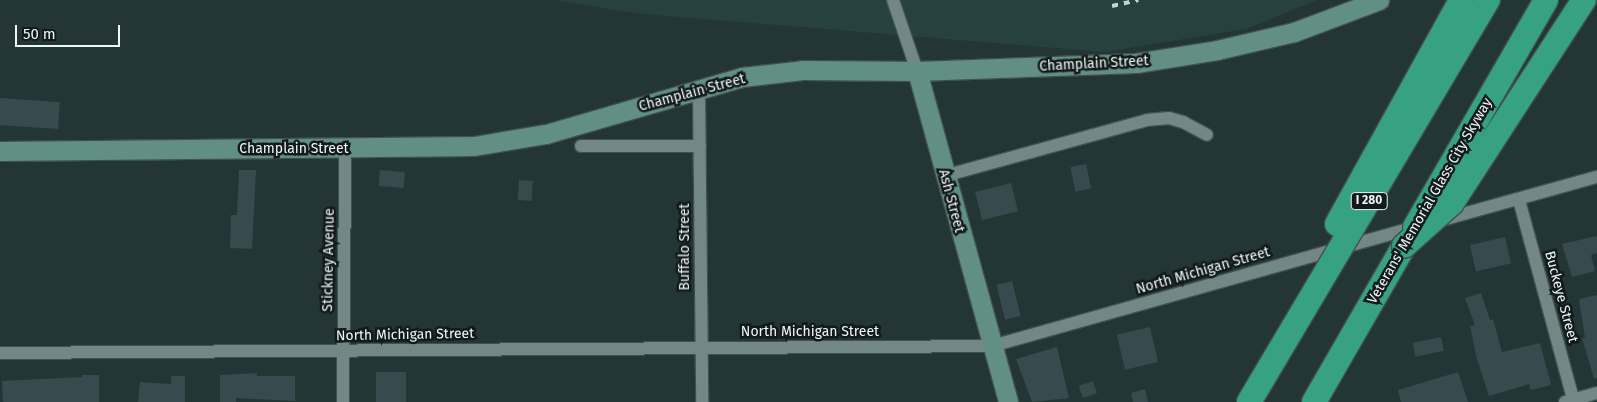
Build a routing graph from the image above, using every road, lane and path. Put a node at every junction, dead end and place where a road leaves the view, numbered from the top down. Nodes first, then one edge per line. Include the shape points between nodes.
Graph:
1 (893, 0) edge
2 (1379, 0) edge
3 (1461, 0) edge
4 (1488, 0) edge
5 (1546, 0) edge
6 (1584, 0) edge
7 (917, 71) junction
8 (700, 91) junction
9 (1207, 136) dead end
10 (581, 146) dead end
11 (700, 146) junction
12 (345, 149) junction
13 (0, 151) edge
14 (944, 176) junction
15 (1597, 177) edge
16 (1519, 200) junction
17 (1404, 246) junction
18 (992, 346) junction
19 (701, 347) junction
20 (343, 351) junction
21 (0, 353) edge
22 (1597, 393) edge
23 (1570, 401) edge
24 (343, 402) edge
25 (702, 402) edge
26 (1008, 402) edge
27 (1240, 402) edge
28 (1249, 402) edge
29 (1314, 402) edge

1 - 7 street, Ash Street
2 - 7 main road, Champlain Street via 1294,32 1168,58 1081,66
3 - 27 highway, bridge
4 - 28 highway, I 280, bridge
5 - 17 highway, Veterans' Memorial Glass City Skyway, bridge
6 - 17 highway, bridge via 1452,203
7 - 8 main road, Champlain Street via 786,72 742,78
7 - 14 main road, Ash Street
8 - 11 street, Buffalo Street
8 - 12 main road, Champlain Street via 514,141 474,146
9 - 14 street via 1169,118 1147,120
10 - 11 street
11 - 19 street, Buffalo Street
12 - 13 main road, Champlain Street
12 - 20 street, Stickney Avenue
14 - 18 main road, Ash Street
15 - 16 street, North Michigan Street
16 - 18 street, North Michigan Street
16 - 23 street, Buckeye Street
17 - 29 highway, Veterans' Memorial Glass City Skyway
18 - 19 street, North Michigan Street
18 - 26 main road, Ash Street
19 - 20 street, North Michigan Street
19 - 25 street, Buffalo Street
20 - 21 street, North Michigan Street
20 - 24 street, Stickney Avenue
22 - 23 street

